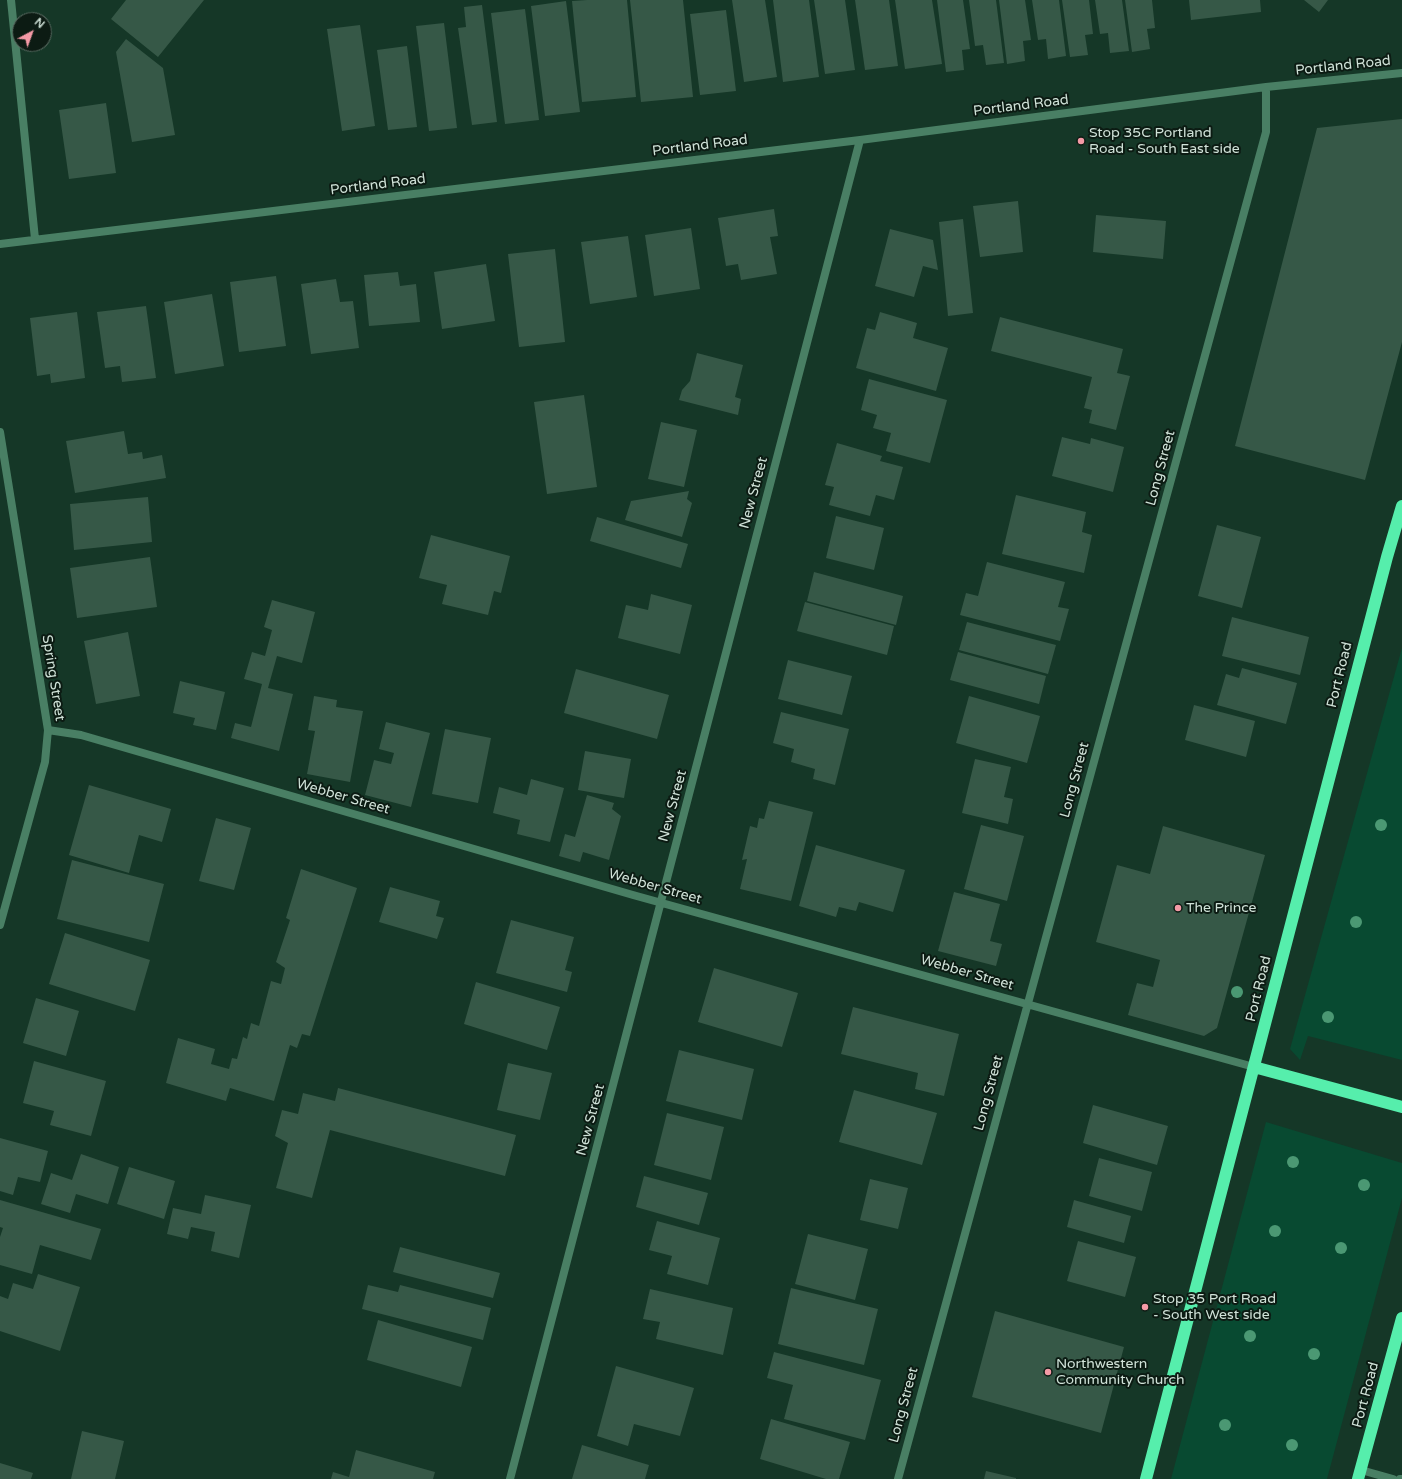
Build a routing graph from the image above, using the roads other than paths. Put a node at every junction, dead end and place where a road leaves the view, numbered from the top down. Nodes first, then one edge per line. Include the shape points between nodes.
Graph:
1 (11, 0) edge
2 (1402, 73) edge
3 (1266, 87) junction
4 (860, 140) junction
5 (35, 239) junction
6 (0, 244) edge
7 (0, 432) edge
8 (1402, 506) edge
9 (48, 730) junction
10 (661, 902) junction
11 (0, 925) edge
12 (1027, 1004) junction
13 (1254, 1067) junction
14 (1402, 1107) edge
15 (1402, 1318) edge
16 (1360, 1475) edge
17 (510, 1479) edge
18 (898, 1479) edge
19 (1146, 1479) edge
20 (1393, 1479) edge

1 - 5 street
2 - 3 street, Portland Road
3 - 4 street, Portland Road
3 - 12 street, Long Street via 1266,132
4 - 5 street, Portland Road
4 - 10 street, New Street
5 - 6 street, Portland Road
7 - 9 street, Spring Street
8 - 13 highway, Port Road
9 - 10 street, Webber Street via 81,735
9 - 11 street, Spring Street via 45,762
10 - 12 street, Webber Street
10 - 17 street, New Street
12 - 13 street, Webber Street
12 - 18 street, Long Street
13 - 14 highway
13 - 19 highway, Port Road
15 - 16 highway, Port Road
16 - 20 street

